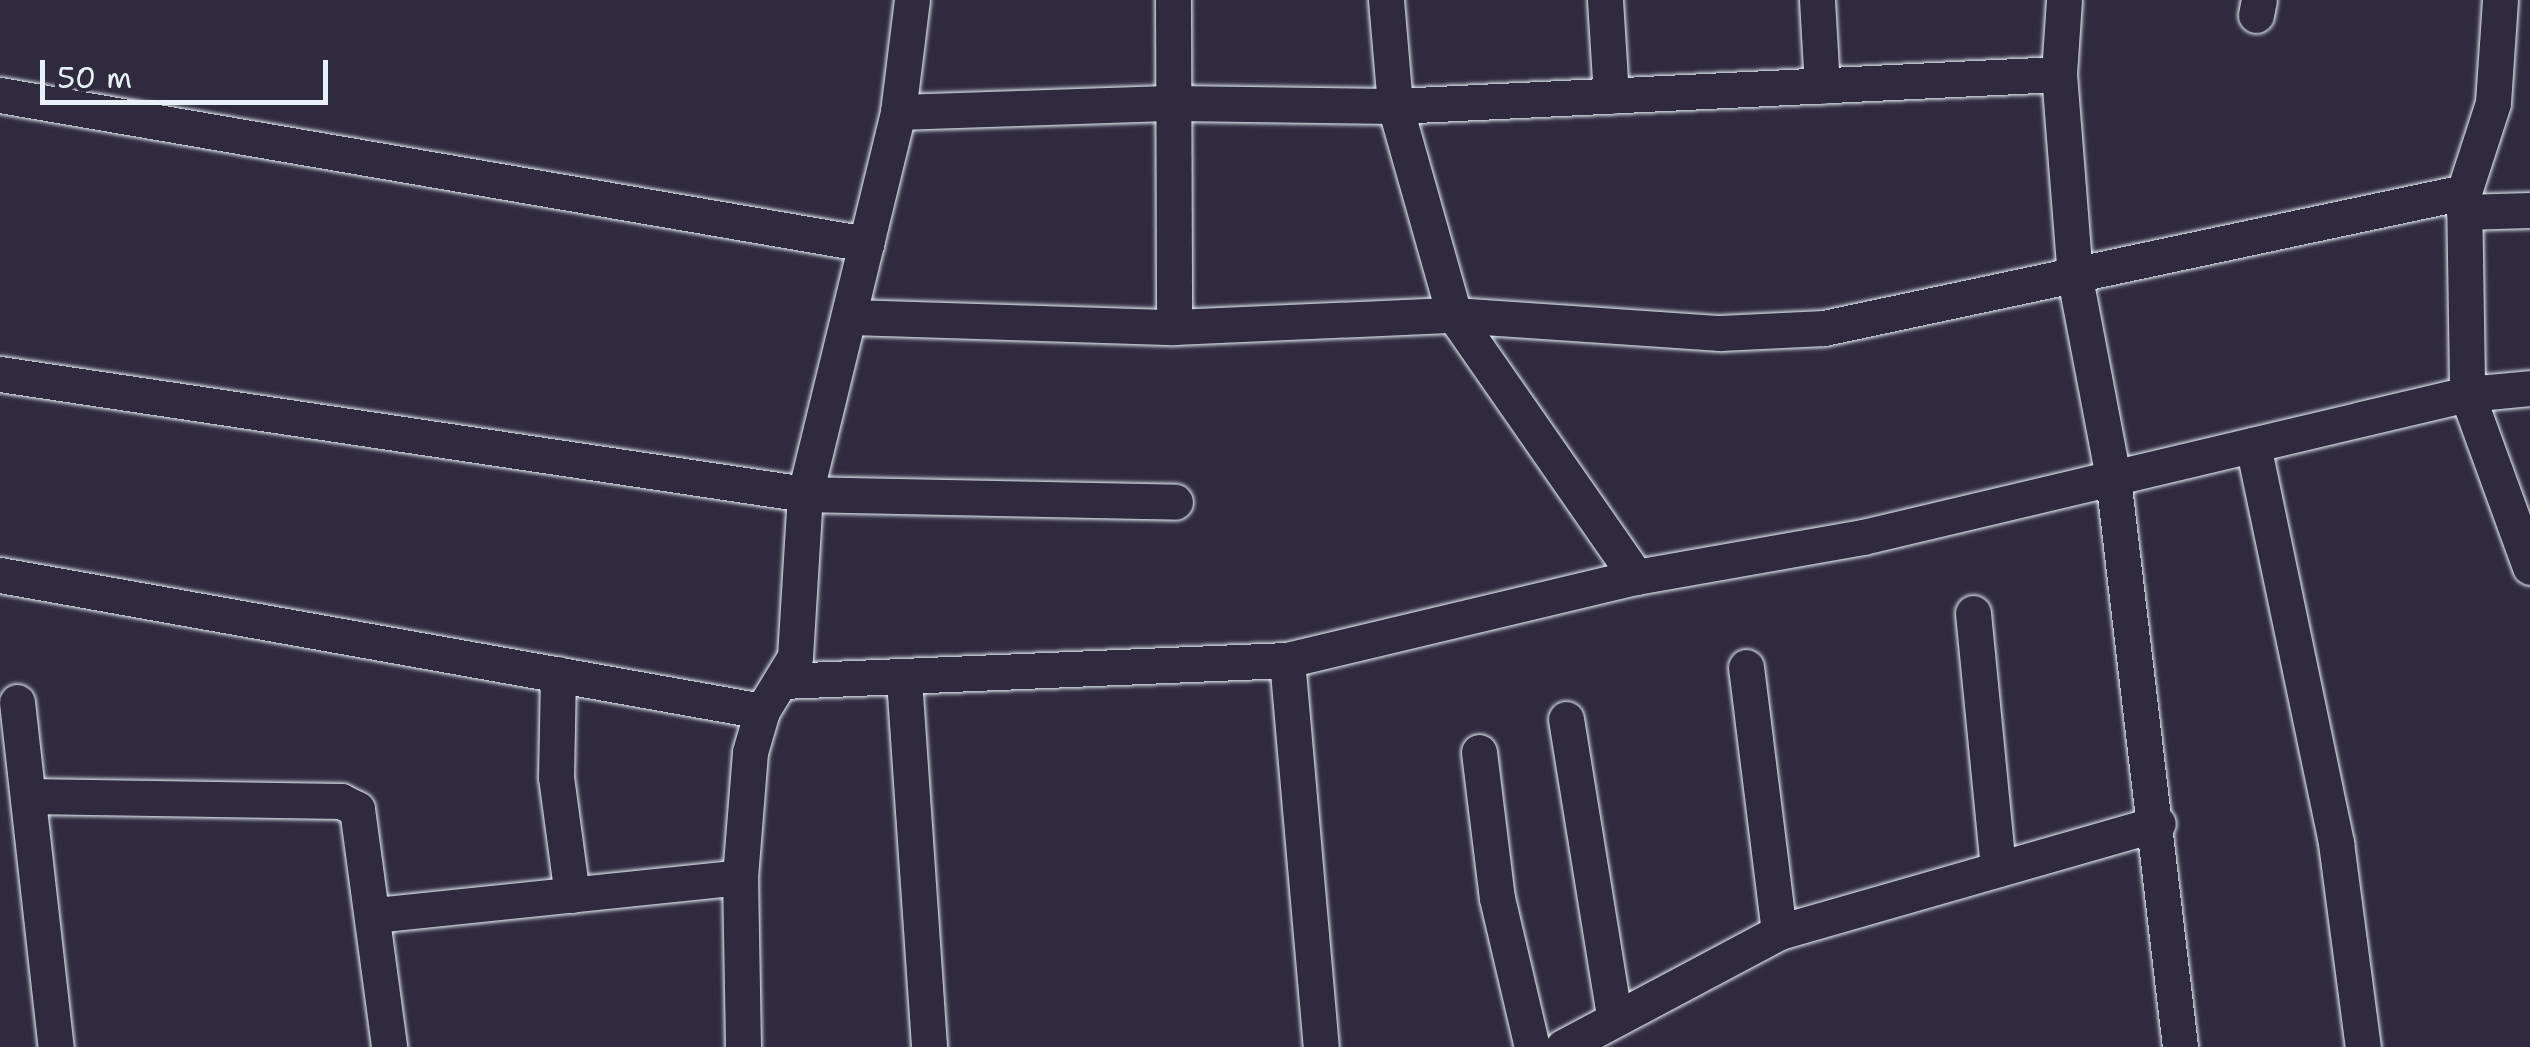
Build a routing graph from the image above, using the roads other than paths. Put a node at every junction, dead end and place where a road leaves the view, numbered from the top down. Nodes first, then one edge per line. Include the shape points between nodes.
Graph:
1 (912, 0) edge
2 (1172, 0) edge
3 (1386, 0) edge
4 (1605, 0) edge
5 (1817, 0) edge
6 (2064, 0) edge
7 (2500, 0) edge
8 (2060, 74) junction
9 (1822, 86) junction
10 (0, 95) edge
11 (1611, 96) junction
12 (1175, 103) junction
13 (1395, 106) junction
14 (898, 112) junction
15 (2464, 202) junction
16 (2530, 210) edge
17 (866, 244) junction
18 (2075, 278) junction
19 (1454, 315) junction
20 (850, 317) junction
21 (1174, 326) junction
22 (0, 374) edge
23 (2530, 388) edge
24 (2467, 394) junction
25 (2253, 444) junction
26 (2112, 478) junction
27 (806, 494) junction
28 (1175, 502) dead end
29 (2530, 567) edge
30 (0, 574) edge
31 (1636, 577) junction
32 (1973, 614) dead end
33 (1287, 660) junction
34 (1746, 667) dead end
35 (558, 674) junction
36 (904, 679) junction
37 (782, 681) junction
38 (18, 702) dead end
39 (762, 711) junction
40 (1566, 718) dead end
41 (1479, 752) dead end
42 (28, 796) junction
43 (2158, 824) junction
44 (1998, 869) junction
45 (740, 878) junction
46 (572, 895) junction
47 (374, 915) junction
48 (1779, 932) junction
49 (1614, 1018) junction
50 (56, 1047) edge
51 (389, 1047) edge
52 (743, 1047) edge
53 (929, 1047) edge
54 (1321, 1047) edge
55 (1532, 1047) edge
56 (1563, 1047) edge
57 (2180, 1047) edge
58 (2363, 1047) edge

1 - 14 street
2 - 12 street
3 - 13 street
4 - 11 street
5 - 9 street
6 - 8 street
7 - 15 street via 2493,103
8 - 9 street
8 - 18 street
9 - 11 street
10 - 17 street
11 - 13 street
12 - 13 street
12 - 14 street
12 - 21 street
13 - 19 street
14 - 17 street
15 - 16 street
15 - 18 street
15 - 24 street
17 - 20 street
18 - 19 street via 1824,328 1720,333
18 - 26 street
19 - 21 street
19 - 31 street
20 - 21 street
20 - 27 street
22 - 27 street
23 - 24 street
24 - 25 street
24 - 29 street
25 - 26 street
25 - 58 street via 2336,843
26 - 31 street via 1863,537
26 - 43 street
27 - 28 street
27 - 37 street via 795,658
30 - 35 street
31 - 33 street
32 - 44 street
33 - 36 street
33 - 54 street
34 - 48 street
35 - 39 street
35 - 46 street via 556,777
36 - 37 street
36 - 53 street
37 - 39 street
38 - 42 street
39 - 45 street via 750,752
40 - 49 street
41 - 55 street via 1497,898
42 - 47 street via 341,800 356,810 365,834
42 - 50 street
43 - 44 street
43 - 57 street
44 - 48 street
45 - 46 street
45 - 52 street
46 - 47 street
47 - 51 street
48 - 49 street
49 - 56 street

